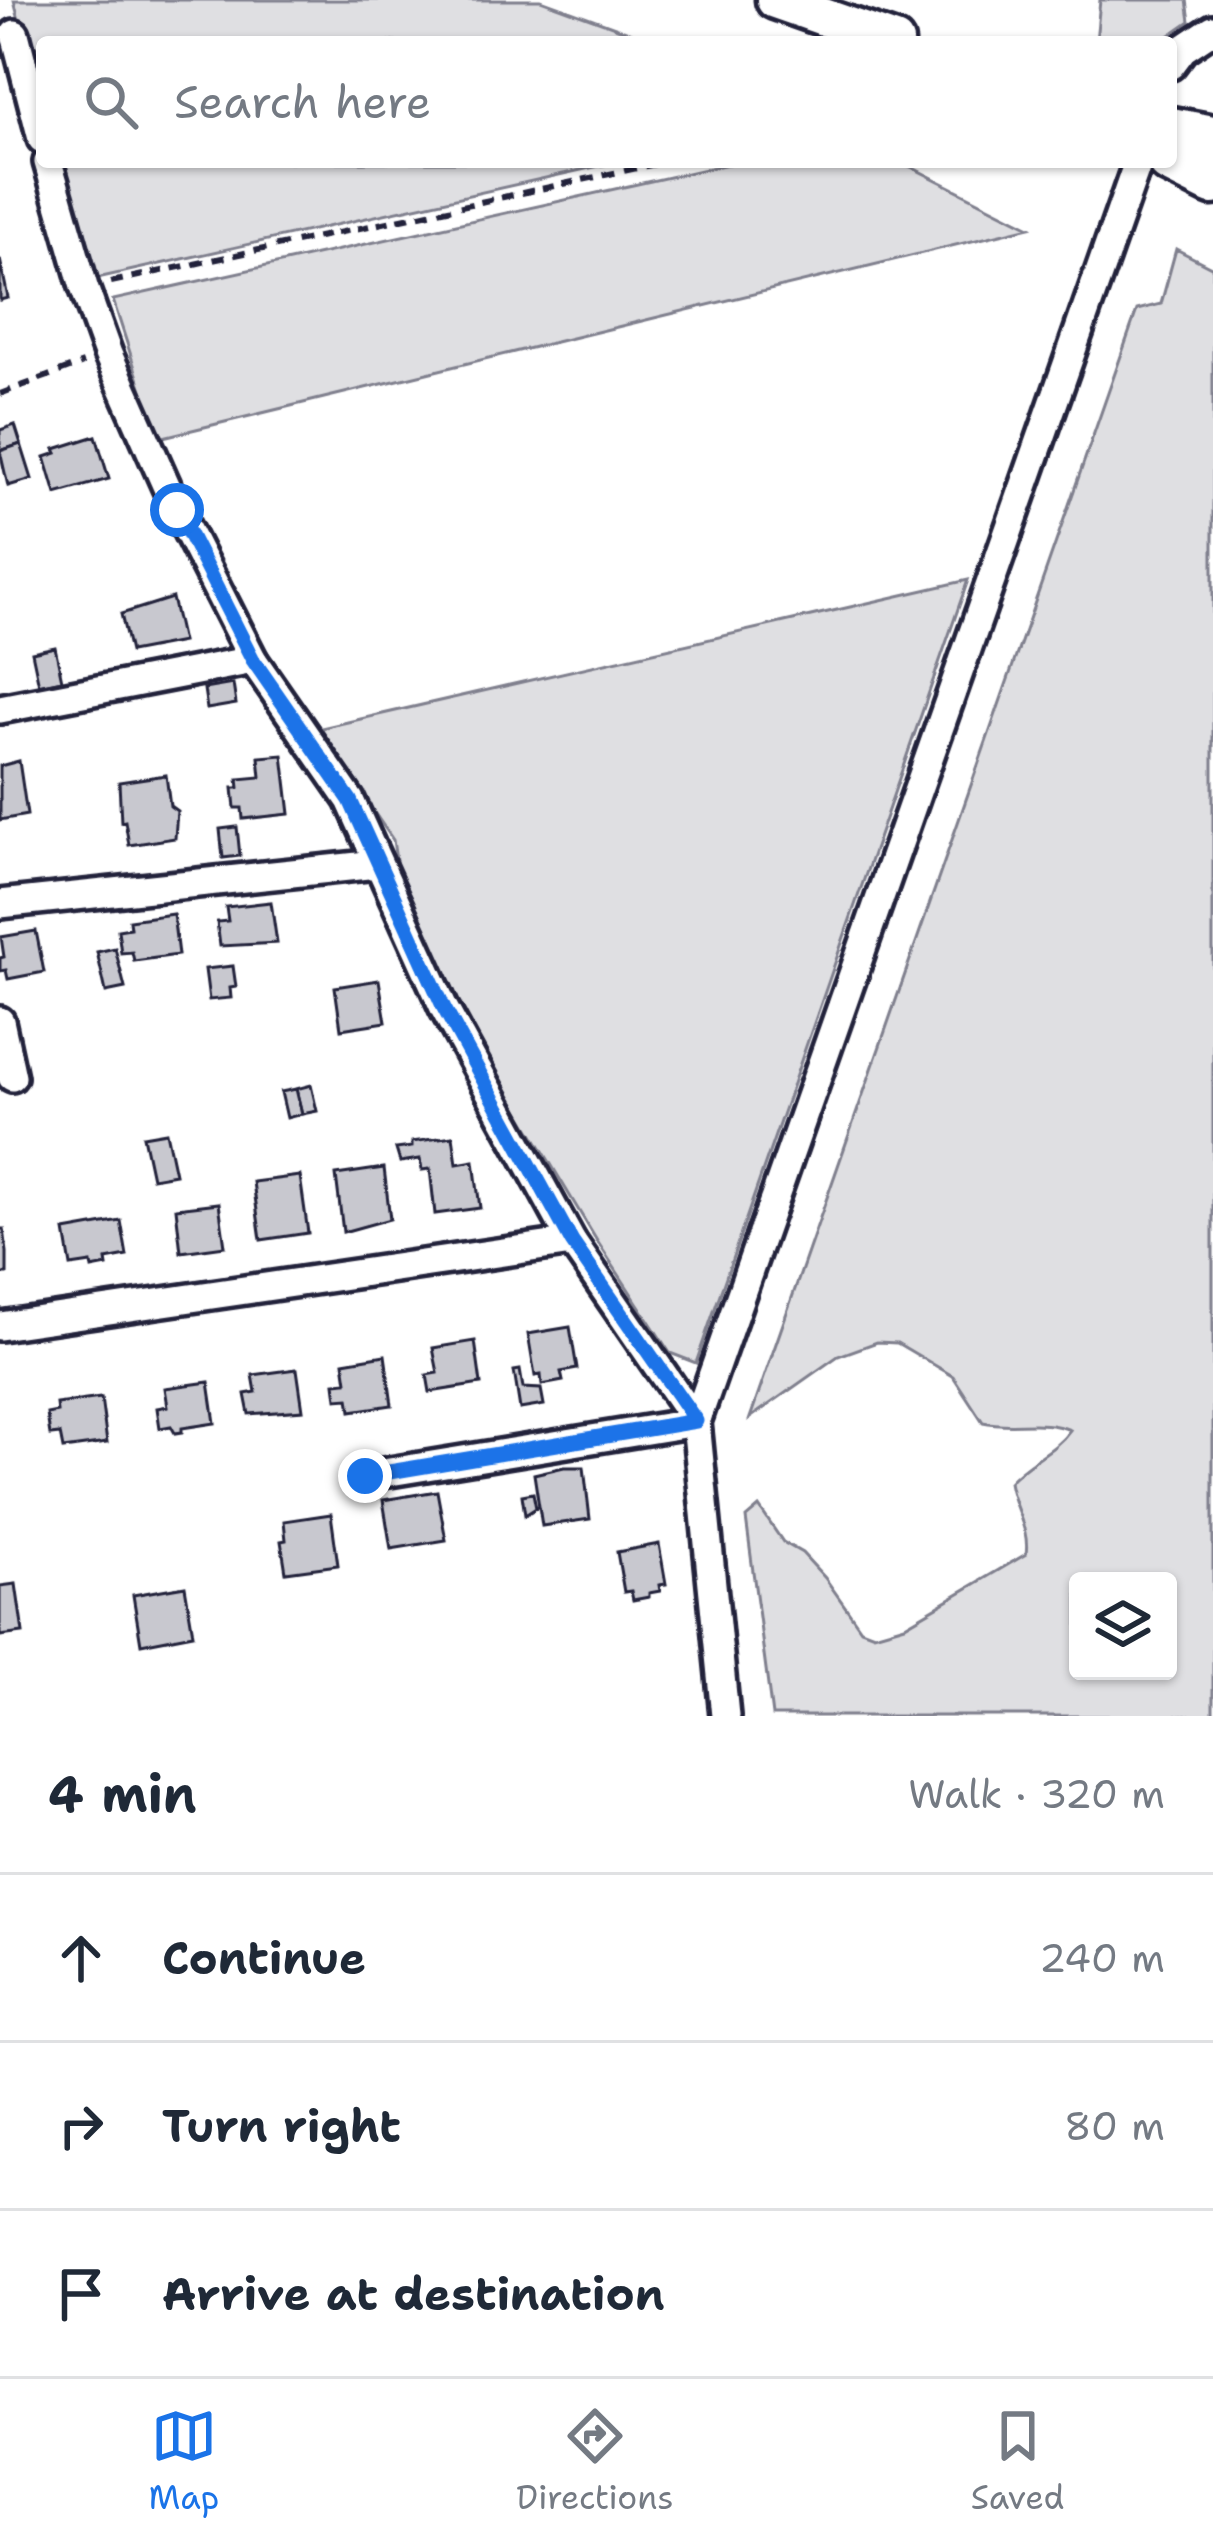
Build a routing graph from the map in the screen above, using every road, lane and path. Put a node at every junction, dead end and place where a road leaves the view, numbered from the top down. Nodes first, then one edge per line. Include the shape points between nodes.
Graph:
1 (775, 0) edge
2 (1213, 29) edge
3 (15, 34) dead end
4 (878, 36) edge
5 (1177, 57) edge
6 (36, 116) edge
7 (1178, 145) edge
8 (50, 168) edge
9 (637, 168) edge
10 (1169, 168) edge
11 (1213, 181) edge
12 (84, 287) junction
13 (108, 354) junction
14 (0, 394) edge
15 (253, 660) junction
16 (0, 709) edge
17 (377, 864) junction
18 (0, 904) edge
19 (0, 1021) edge
20 (12, 1077) dead end
21 (572, 1242) junction
22 (0, 1326) edge
23 (696, 1421) junction
24 (365, 1476) dead end
25 (724, 1716) edge

1 - 4 main road
2 - 5 street
3 - 6 street
7 - 11 highway
8 - 12 street
9 - 12 path
10 - 23 street
12 - 13 street
13 - 14 path
13 - 15 street
15 - 16 street
15 - 17 street via 350,800
17 - 18 street
17 - 21 street via 470,1060
19 - 20 street
21 - 22 street
21 - 23 street
23 - 24 street
23 - 25 street

